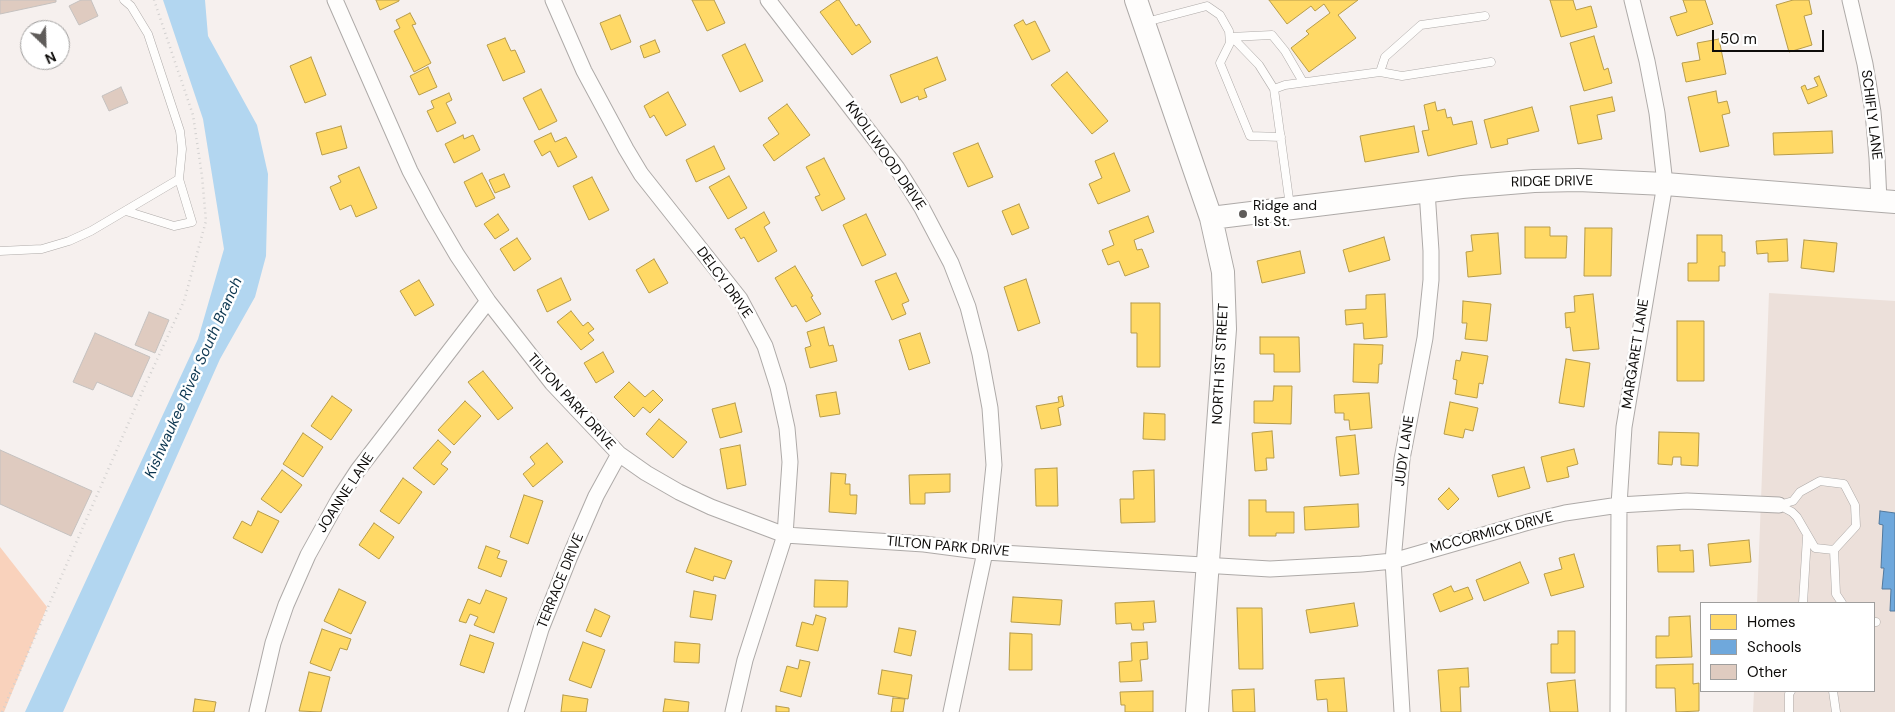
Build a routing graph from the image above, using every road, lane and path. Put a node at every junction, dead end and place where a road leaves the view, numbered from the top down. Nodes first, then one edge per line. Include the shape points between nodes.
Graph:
1 (124, 0) edge
2 (154, 0) edge
3 (335, 0) edge
4 (553, 0) edge
5 (768, 0) edge
6 (1136, 0) edge
7 (1632, 0) edge
8 (1850, 0) edge
9 (1485, 16) dead end
10 (1144, 22) junction
11 (1231, 37) junction
12 (1491, 62) dead end
13 (1380, 72) junction
14 (1303, 82) junction
15 (1274, 90) junction
16 (1281, 137) junction
17 (179, 178) junction
18 (1665, 184) junction
19 (1427, 191) junction
20 (1887, 201) edge
21 (1291, 208) junction
22 (126, 210) junction
23 (1211, 218) junction
24 (0, 251) edge
25 (488, 301) junction
26 (619, 454) junction
27 (1619, 505) junction
28 (1779, 506) junction
29 (785, 534) junction
30 (1807, 537) junction
31 (1834, 550) junction
32 (985, 552) junction
33 (1393, 560) junction
34 (1207, 565) junction
35 (1836, 594) junction
36 (1803, 602) edge
37 (1835, 602) edge
38 (1841, 602) edge
39 (1790, 692) edge
40 (1833, 692) edge
41 (2, 712) edge
42 (257, 712) edge
43 (516, 712) edge
44 (733, 712) edge
45 (951, 712) edge
46 (1197, 712) edge
47 (1402, 712) edge
48 (1618, 712) edge
49 (1789, 712) edge
50 (1836, 712) edge

1 - 17 lane via 148,34 180,131
2 - 41 path via 193,115 206,221 184,301
3 - 25 street, TILTON PARK DRIVE via 410,171 457,255
4 - 29 street, DELCY DRIVE via 584,71 631,158 740,298 765,346 787,428 790,462
5 - 32 street, KNOLLWOOD DRIVE via 907,182 954,272 968,308 990,408 994,464
6 - 10 street, NORTH 1ST STREET
7 - 18 street, MARGARET LANE via 1655,104
8 - 20 street, SCHIFLY LANE via 1865,64
9 - 13 lane via 1421,25 1386,57
10 - 11 lane via 1207,6 1220,15
10 - 23 street, NORTH 1ST STREET
11 - 14 lane via 1272,35
11 - 15 lane via 1259,65
11 - 16 lane via 1220,63 1250,136
12 - 13 lane via 1402,76
13 - 14 lane
14 - 15 lane
15 - 16 lane
16 - 21 lane
17 - 22 lane
17 - 22 lane via 192,222 174,226
18 - 19 street, RIDGE DRIVE via 1534,181
18 - 20 street, RIDGE DRIVE
18 - 27 street, MARGARET LANE via 1624,427
19 - 21 street, RIDGE DRIVE
19 - 33 street, JUDY LANE via 1431,280 1425,338 1402,459
21 - 23 street, RIDGE DRIVE
22 - 24 lane via 69,241 42,249
23 - 34 street, NORTH 1ST STREET via 1223,272 1225,321
25 - 26 street, TILTON PARK DRIVE via 552,383
25 - 42 street, JOANNE LANE via 338,499 286,605 273,643
26 - 29 street, TILTON PARK DRIVE via 679,492 726,514
26 - 43 street, TERRACE DRIVE via 596,496 570,556 541,629
27 - 28 street, MCCORMICK DRIVE via 1688,501
27 - 33 street, MCCORMICK DRIVE via 1532,521
27 - 48 street, MARGARET LANE
28 - 30 lane via 1797,517
28 - 31 lane via 1820,481 1844,484 1855,505 1856,526
29 - 32 street, TILTON PARK DRIVE
29 - 44 street, DELCY DRIVE via 745,660
30 - 31 lane via 1815,548
30 - 36 lane
31 - 35 lane
32 - 34 street, TILTON PARK DRIVE
32 - 45 street, KNOLLWOOD DRIVE
33 - 34 street, MCCORMICK DRIVE via 1270,569
33 - 47 street, JUDY LANE
34 - 46 street, NORTH 1ST STREET
35 - 37 lane
35 - 38 lane
39 - 49 lane
40 - 50 lane

